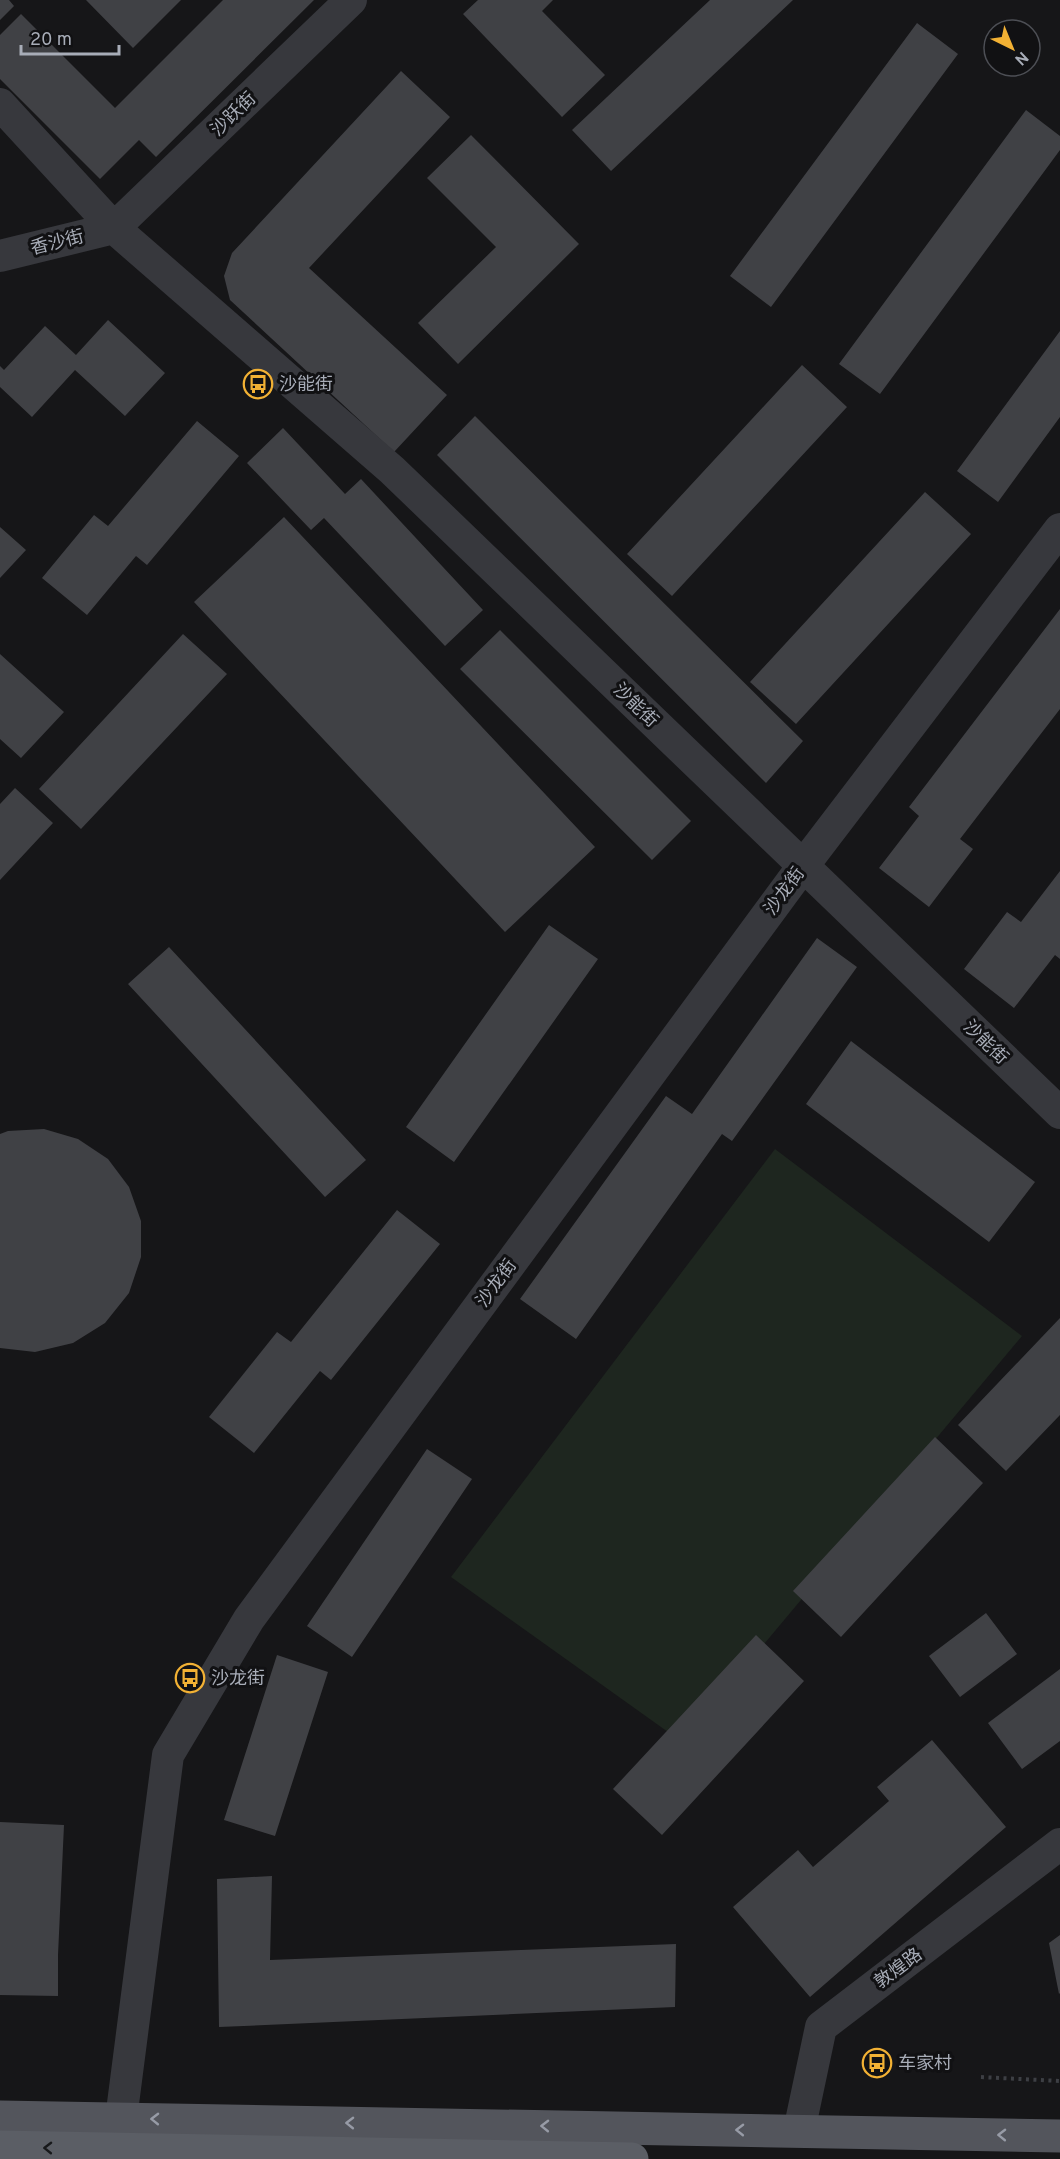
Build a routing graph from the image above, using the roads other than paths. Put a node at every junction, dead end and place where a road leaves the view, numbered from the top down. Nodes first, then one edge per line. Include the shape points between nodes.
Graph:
1 (351, 0) edge
2 (0, 104) edge
3 (114, 228) junction
4 (0, 256) edge
5 (1060, 529) edge
6 (803, 866) junction
7 (1060, 1113) edge
8 (1060, 1844) edge
9 (0, 2117) edge
10 (122, 2119) junction
11 (799, 2131) junction
12 (1060, 2136) edge
13 (0, 2147) edge
14 (632, 2159) edge

1 - 3 street, 沙跃街
2 - 3 street, 沙能街
3 - 4 street, 香沙街
3 - 6 street, 沙能街 via 392,470
5 - 6 street, 沙龙街
6 - 7 street, 沙能街
6 - 10 street, 沙龙街 via 249,1619 168,1755
8 - 11 street, 敦煌路 via 821,2026
9 - 10 main road
11 -> 10 main road
12 -> 11 main road
14 -> 13 highway

